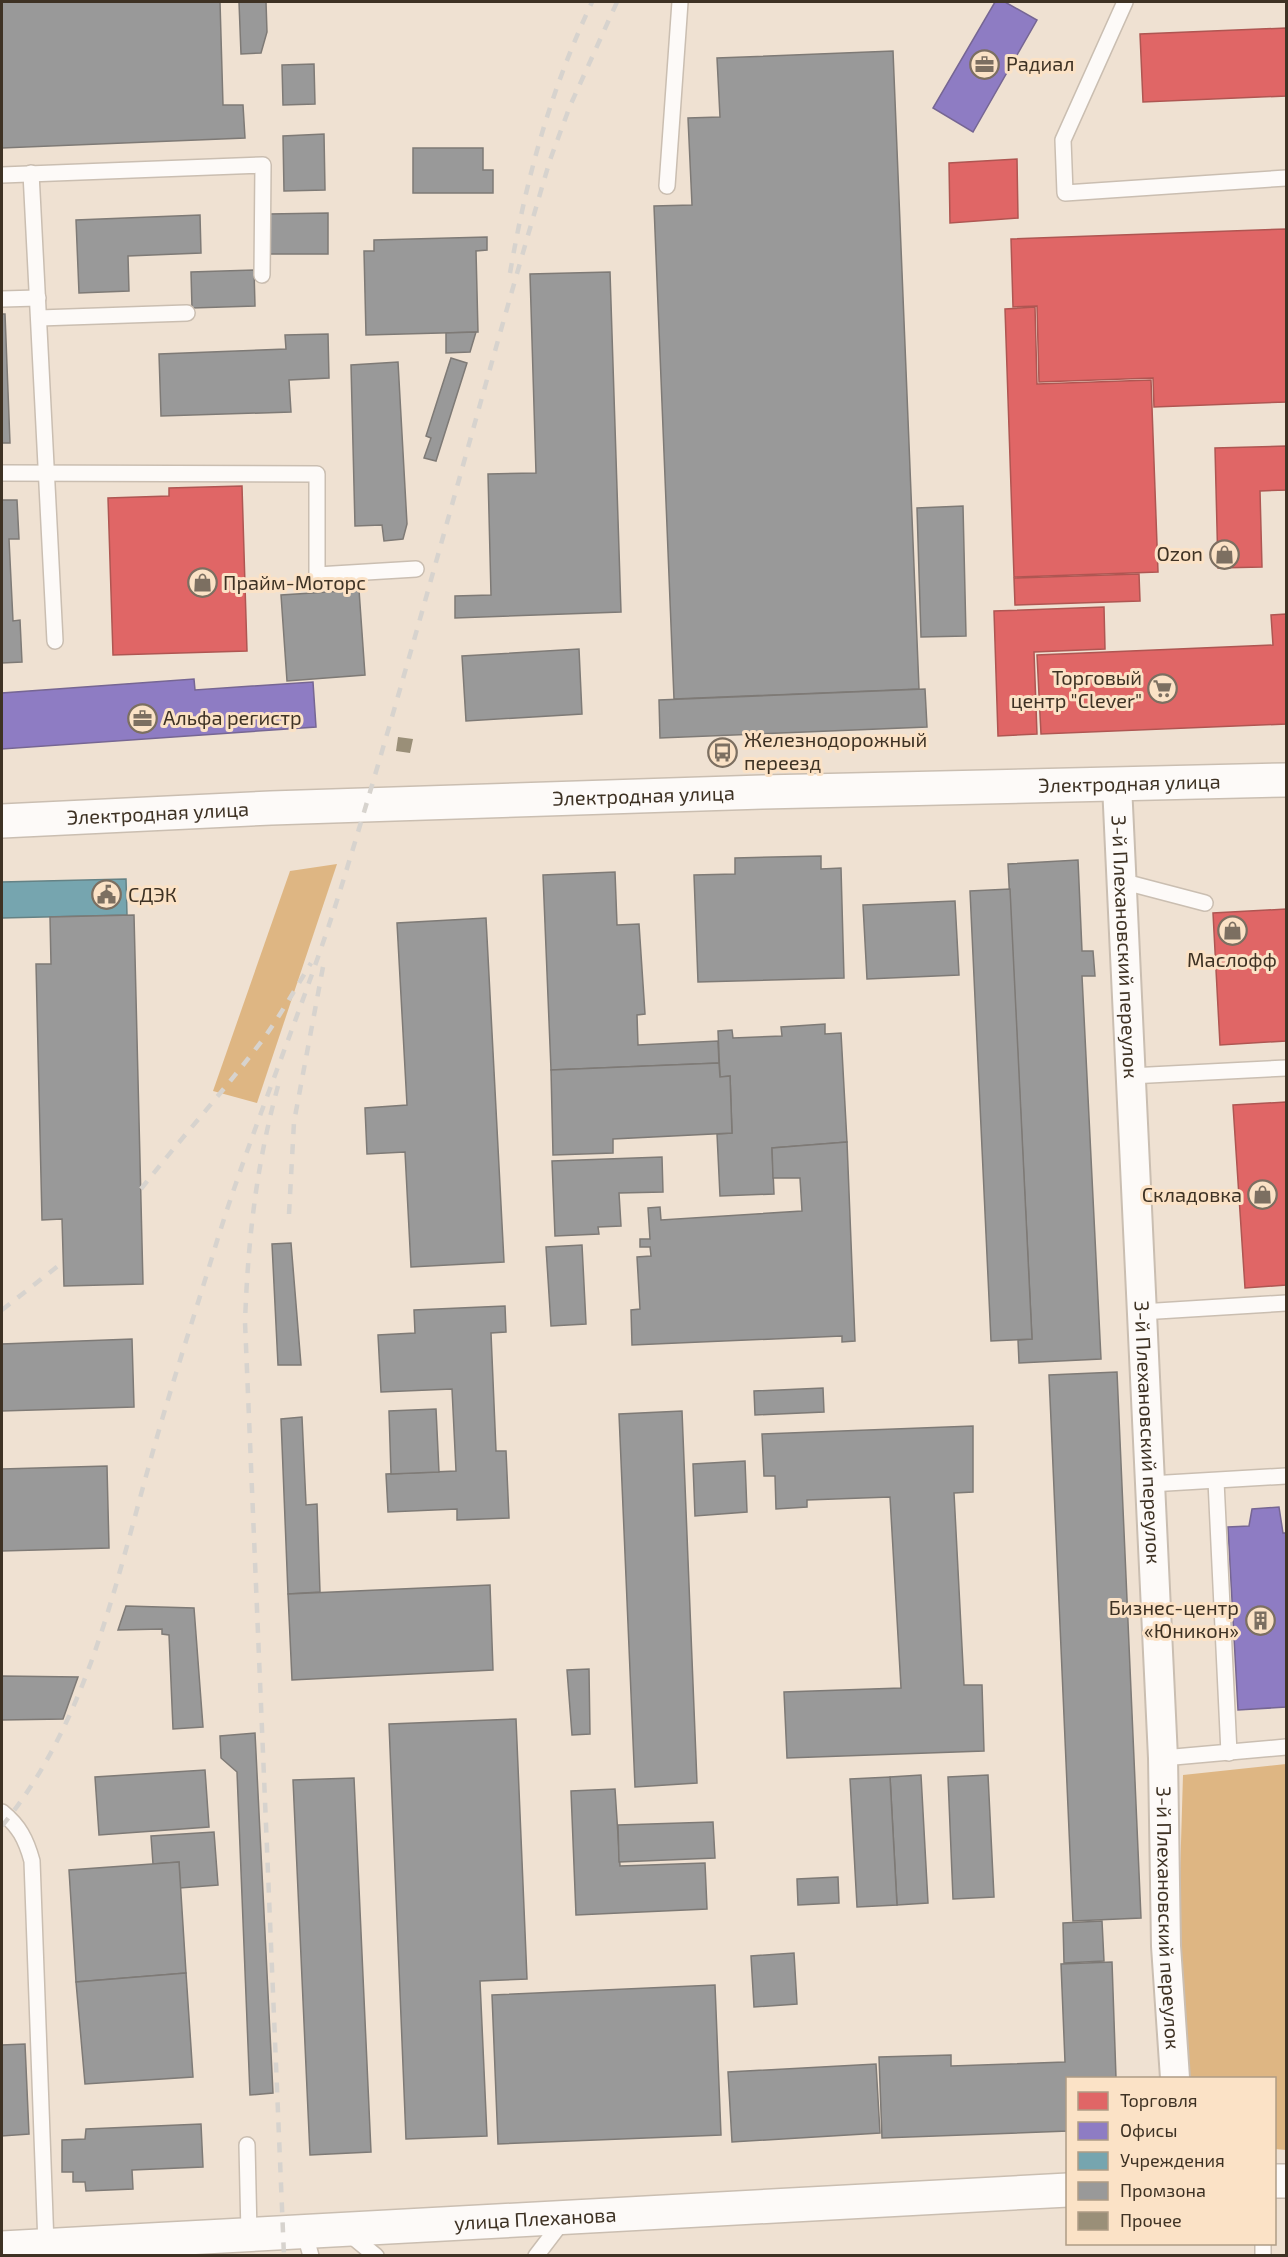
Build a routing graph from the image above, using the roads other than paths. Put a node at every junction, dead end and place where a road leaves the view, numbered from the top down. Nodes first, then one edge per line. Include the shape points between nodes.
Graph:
1 (680, 2) edge
2 (1125, 2) edge
3 (31, 173) junction
4 (2, 175) edge
5 (1287, 178) edge
6 (667, 186) dead end
7 (262, 275) dead end
8 (38, 298) junction
9 (2, 299) edge
10 (187, 313) dead end
11 (39, 318) junction
12 (47, 471) junction
13 (2, 473) edge
14 (416, 568) dead end
15 (55, 641) dead end
16 (1287, 780) edge
17 (1117, 785) junction
18 (2, 821) edge
19 (1120, 881) junction
20 (1205, 903) dead end
21 (1287, 1068) edge
22 (1130, 1076) junction
23 (1287, 1304) edge
24 (1141, 1312) junction
25 (1287, 1476) edge
26 (1216, 1480) junction
27 (1150, 1484) junction
28 (1287, 1747) edge
29 (1229, 1753) junction
30 (1162, 1758) junction
31 (2, 1812) edge
32 (1175, 2077) edge
33 (247, 2145) dead end
34 (1066, 2190) edge
35 (566, 2217) junction
36 (344, 2229) junction
37 (249, 2234) junction
38 (307, 2243) edge
39 (46, 2245) junction
40 (206, 2246) edge
41 (2, 2248) edge
42 (376, 2256) edge
43 (536, 2256) edge

1 - 6 lane
2 - 5 lane via 1063,140 1065,193
3 - 4 lane
3 - 7 lane via 263,165
3 - 8 lane
8 - 9 lane
8 - 11 lane
10 - 11 lane
11 - 12 lane
12 - 13 lane
12 - 14 lane via 317,474 317,575
12 - 15 lane
16 - 17 street, Электродная улица
17 - 18 street, Электродная улица via 725,793
17 - 19 street, 3-й Плехановский переулок
19 - 20 lane
19 - 22 street, 3-й Плехановский переулок
21 - 22 lane
22 - 24 street, 3-й Плехановский переулок
23 - 24 lane
24 - 27 street, 3-й Плехановский переулок
25 - 26 lane
26 - 27 lane
26 - 29 lane
27 - 30 street, 3-й Плехановский переулок
28 - 29 lane
29 - 30 lane
30 - 32 street, 3-й Плехановский переулок via 1166,1946
31 - 39 lane via 20,1829 32,1861
33 - 37 lane
34 - 35 street, улица Плеханова
35 - 36 street, улица Плеханова
35 - 43 lane
36 - 38 street, улица Плеханова
36 - 42 lane
37 - 38 street, улица Плеханова
37 - 40 street, улица Плеханова
39 - 40 street, улица Плеханова
39 - 41 street, улица Плеханова

